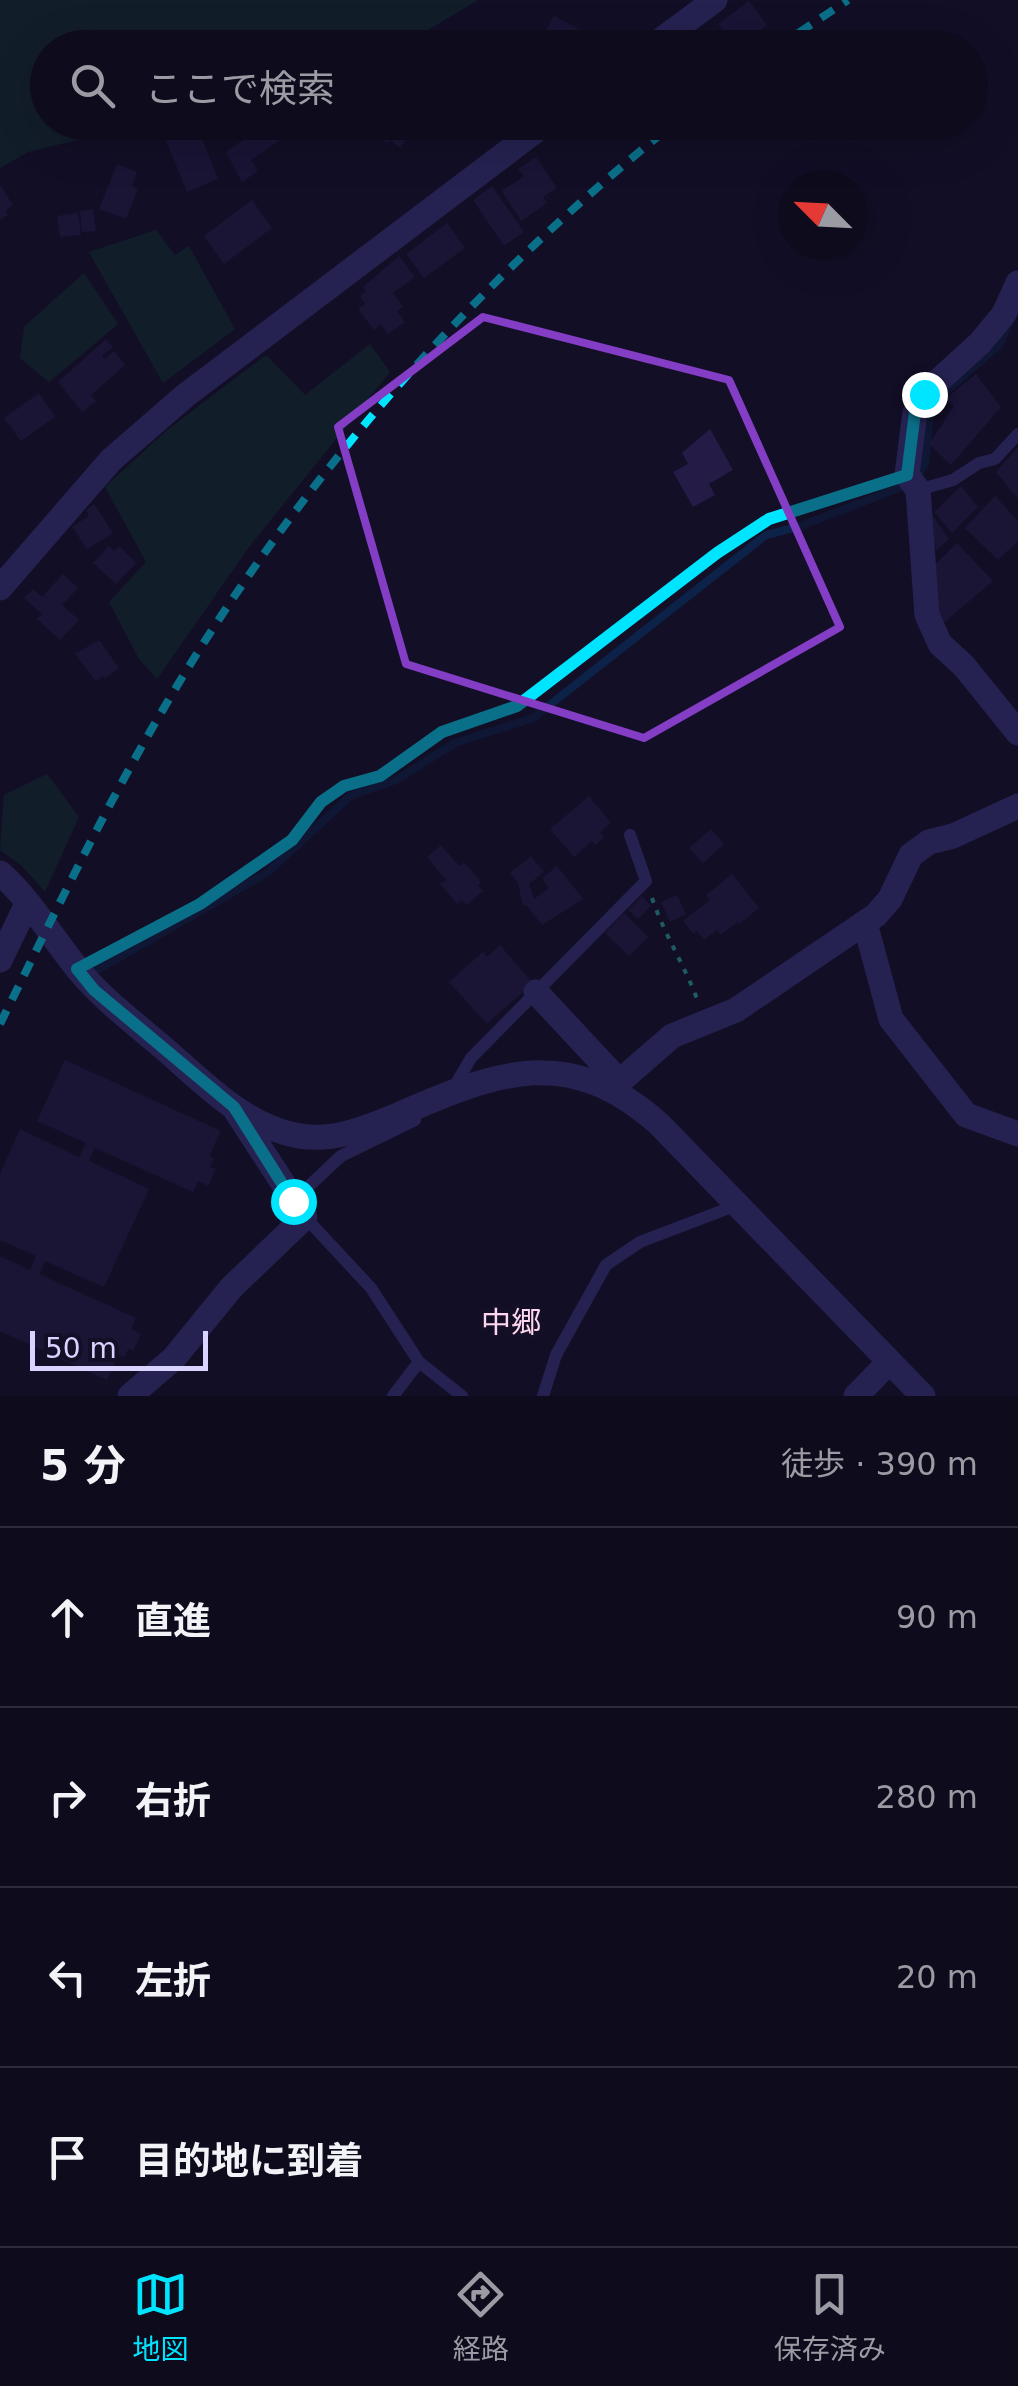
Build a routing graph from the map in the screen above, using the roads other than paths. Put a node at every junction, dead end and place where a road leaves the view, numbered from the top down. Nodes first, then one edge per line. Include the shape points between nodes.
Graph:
1 (716, 0) edge
2 (675, 30) edge
3 (523, 140) edge
4 (1018, 283) edge
5 (1018, 434) edge
6 (912, 482) junction
7 (0, 588) edge
8 (1018, 733) edge
9 (1018, 806) edge
10 (630, 834) dead end
11 (0, 873) edge
12 (27, 904) junction
13 (865, 922) junction
14 (0, 960) edge
15 (536, 992) junction
16 (615, 1085) junction
17 (453, 1091) junction
18 (234, 1107) junction
19 (1018, 1134) edge
20 (737, 1204) junction
21 (299, 1209) junction
22 (419, 1362) junction
23 (889, 1362) junction
24 (130, 1396) edge
25 (393, 1396) edge
26 (462, 1396) edge
27 (543, 1396) edge
28 (856, 1396) edge
29 (923, 1396) edge

1 - 2 street
3 - 7 street via 186,395 112,460
4 - 6 street via 980,343 924,394 915,412
5 - 6 lane via 995,459 953,480
6 - 8 street via 927,615 940,644
9 - 13 street via 928,842 911,856 890,899
10 - 15 lane via 646,881
11 - 12 street
12 - 14 street
12 - 18 street via 94,990
13 - 16 street via 736,1010 672,1036
13 - 19 street via 891,1019 966,1115
15 - 16 street
15 - 17 lane via 471,1058
16 - 17 street via 544,1072 496,1076
16 - 20 street
17 - 18 street via 334,1138 290,1134
17 - 21 lane via 430,1113 341,1156
18 - 21 street
20 - 23 street
20 - 27 lane via 640,1242 606,1265 556,1355
21 - 22 lane via 371,1288
21 - 24 street via 174,1358
22 - 25 lane
22 - 26 lane
23 - 28 street
23 - 29 street

